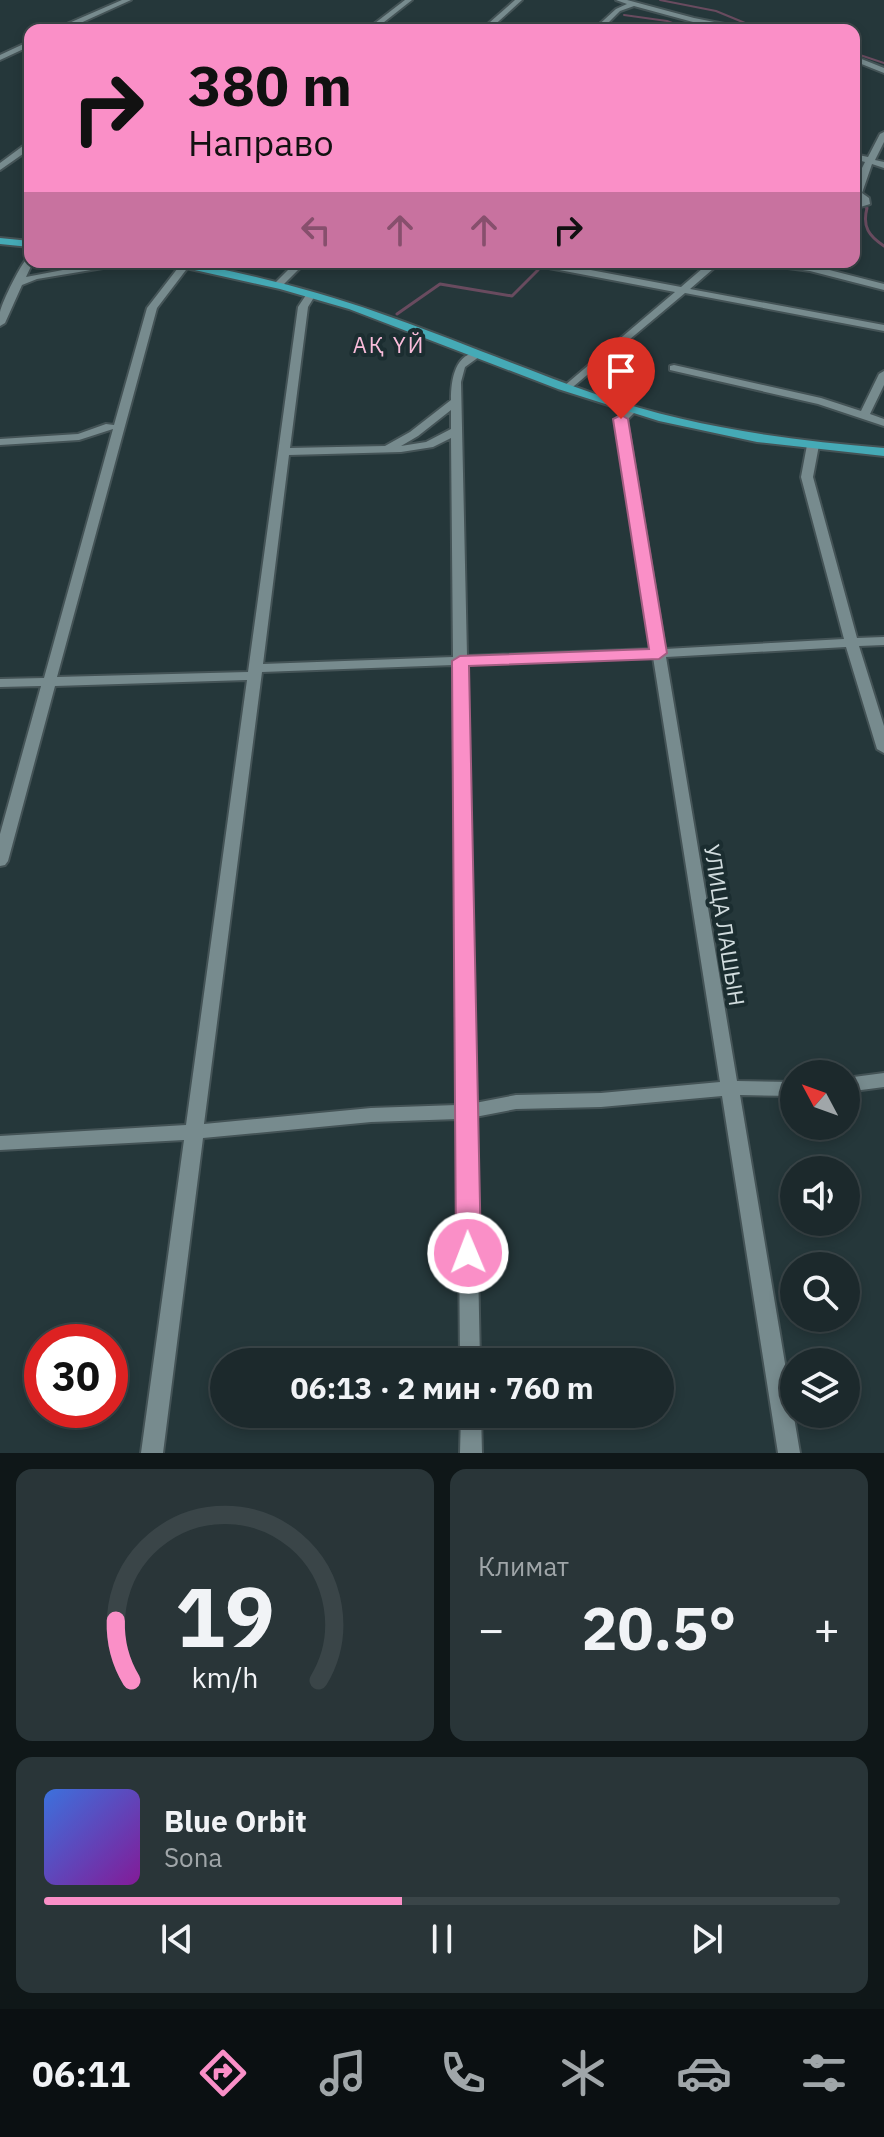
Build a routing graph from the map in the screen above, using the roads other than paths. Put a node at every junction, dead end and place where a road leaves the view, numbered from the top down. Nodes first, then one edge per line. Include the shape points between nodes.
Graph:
1 (128, 0) edge
2 (409, 0) edge
3 (519, 0) edge
4 (619, 0) edge
5 (633, 4) junction
6 (71, 24) edge
7 (378, 24) edge
8 (492, 24) edge
9 (603, 24) edge
10 (706, 24) edge
11 (24, 46) edge
12 (0, 58) edge
13 (860, 61) edge
14 (884, 71) edge
15 (884, 134) edge
16 (24, 149) edge
17 (860, 158) edge
18 (869, 161) junction
19 (884, 165) edge
20 (0, 167) edge
21 (860, 186) edge
22 (0, 241) edge
23 (24, 243) edge
24 (25, 268) edge
25 (87, 268) edge
26 (182, 268) edge
27 (194, 268) edge
28 (295, 268) edge
29 (569, 268) edge
30 (709, 268) edge
31 (822, 268) edge
32 (16, 284) junction
33 (278, 285) junction
34 (884, 287) edge
35 (682, 291) junction
36 (311, 294) junction
37 (0, 323) edge
38 (884, 328) edge
39 (478, 354) junction
40 (674, 368) dead end
41 (884, 374) edge
42 (568, 388) junction
43 (456, 401) junction
44 (632, 410) junction
45 (865, 414) junction
46 (884, 423) edge
47 (110, 426) dead end
48 (457, 430) junction
49 (0, 442) edge
50 (813, 445) junction
51 (386, 449) junction
52 (284, 452) junction
53 (884, 452) edge
54 (884, 641) edge
55 (852, 644) junction
56 (659, 653) junction
57 (460, 661) junction
58 (255, 672) junction
59 (51, 682) junction
60 (0, 683) edge
61 (884, 749) edge
62 (0, 861) edge
63 (884, 1080) edge
64 (860, 1083) edge
65 (730, 1088) junction
66 (780, 1089) edge
67 (466, 1112) junction
68 (194, 1132) junction
69 (0, 1143) edge
70 (470, 1348) edge
71 (471, 1428) edge
72 (152, 1453) edge
73 (471, 1453) edge
74 (789, 1453) edge

1 - 6 street
2 - 7 street
3 - 8 street
4 - 5 street
5 - 9 street
5 - 10 street
11 - 12 street
13 - 14 street
15 - 18 street
16 - 20 street
17 - 18 street
18 - 19 street
18 - 21 street
22 - 23 main road
24 - 32 street
25 - 32 street
26 - 59 street via 152,308
27 - 33 main road
28 - 33 street
29 - 35 street
30 - 35 street
31 - 34 street
32 - 37 street
33 - 36 main road
35 - 38 street
35 - 42 street
36 - 39 main road
36 - 52 street via 303,307
39 - 42 main road
39 - 43 street via 460,366
40 - 45 street
41 - 45 street
42 - 44 main road
43 - 48 street
43 - 51 street
44 - 50 main road
44 - 56 street, УЛИЦА ЛАШЫН via 621,419
45 - 46 street
47 - 49 street via 79,437
48 - 51 street via 429,445
48 - 57 street
50 - 53 main road
50 - 55 street via 807,477
51 - 52 street
52 - 58 street
54 - 55 street
55 - 56 street
55 - 61 street
56 - 57 street
56 - 65 street, УЛИЦА ЛАШЫН
57 - 58 street
57 - 67 street
58 - 59 street
58 - 68 street
59 - 60 street
59 - 62 street
63 - 64 street
65 - 66 street
65 - 67 street via 516,1102
65 - 74 street, УЛИЦА ЛАШЫН
67 - 68 street
67 - 70 street
68 - 69 street
68 - 72 street
71 - 73 street

